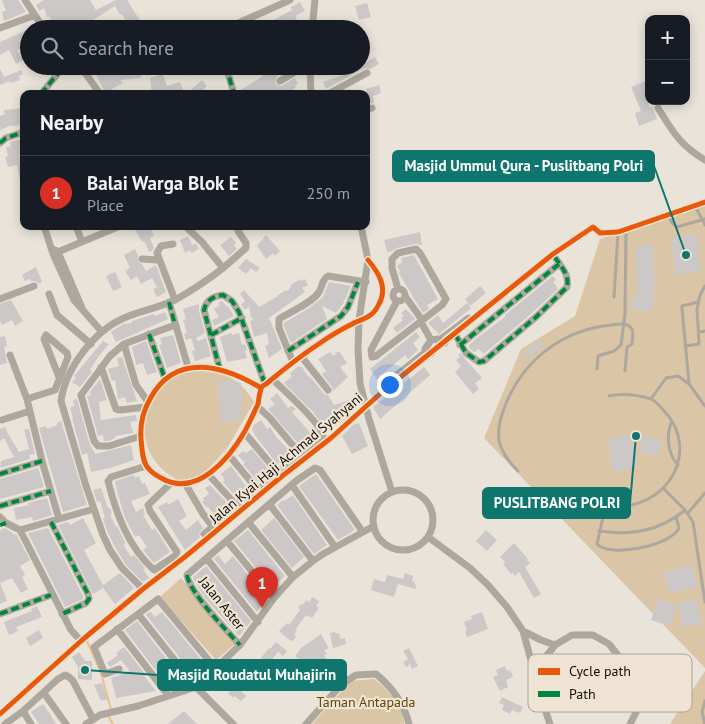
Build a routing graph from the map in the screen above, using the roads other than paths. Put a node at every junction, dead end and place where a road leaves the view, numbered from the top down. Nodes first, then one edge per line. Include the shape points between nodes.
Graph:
1 (25, 0) edge
2 (290, 0) edge
3 (315, 0) edge
4 (35, 16) junction
5 (38, 20) edge
6 (245, 20) edge
7 (313, 20) edge
8 (0, 28) edge
9 (57, 75) edge
10 (87, 75) edge
11 (229, 75) edge
12 (289, 75) edge
13 (310, 75) edge
14 (364, 75) edge
15 (280, 80) dead end
16 (44, 90) edge
17 (97, 90) edge
18 (233, 90) edge
19 (311, 90) edge
20 (336, 90) edge
21 (658, 108) dead end
22 (20, 133) edge
23 (0, 143) edge
24 (705, 160) edge
25 (705, 202) edge
26 (694, 205) junction
27 (667, 215) junction
28 (703, 219) edge
29 (705, 225) edge
30 (46, 230) edge
31 (78, 230) edge
32 (106, 230) edge
33 (189, 230) edge
34 (362, 230) edge
35 (626, 230) junction
36 (238, 231) dead end
37 (618, 232) junction
38 (82, 242) junction
39 (173, 244) dead end
40 (55, 251) junction
41 (553, 254) junction
42 (142, 259) dead end
43 (159, 260) junction
44 (368, 260) junction
45 (558, 264) junction
46 (223, 268) junction
47 (358, 282) junction
48 (366, 282) junction
49 (34, 286) dead end
50 (383, 286) junction
51 (705, 286) edge
52 (396, 290) junction
53 (48, 294) dead end
54 (405, 296) junction
55 (614, 297) dead end
56 (0, 299) edge
57 (172, 301) junction
58 (397, 301) junction
59 (698, 302) junction
60 (476, 317) junction
61 (242, 318) junction
62 (359, 320) junction
63 (422, 321) junction
64 (624, 324) junction
65 (175, 325) junction
66 (705, 331) edge
67 (102, 332) junction
68 (699, 332) junction
69 (149, 334) junction
70 (455, 334) junction
71 (211, 335) junction
72 (438, 340) junction
73 (91, 344) junction
74 (124, 344) junction
75 (621, 345) junction
76 (460, 346) junction
77 (685, 346) junction
78 (627, 347) junction
79 (288, 351) junction
80 (429, 351) junction
81 (10, 354) dead end
82 (301, 356) junction
83 (293, 362) junction
84 (101, 366) junction
85 (188, 367) junction
86 (597, 369) dead end
87 (220, 370) junction
88 (66, 371) junction
89 (625, 371) dead end
90 (59, 377) junction
91 (165, 379) junction
92 (272, 379) junction
93 (689, 384) junction
94 (263, 386) junction
95 (328, 390) dead end
96 (609, 396) dead end
97 (703, 398) edge
98 (27, 399) junction
99 (651, 399) junction
100 (147, 404) junction
101 (257, 406) junction
102 (366, 406) junction
103 (705, 406) edge
104 (30, 411) junction
105 (2, 420) dead end
106 (673, 420) junction
107 (244, 432) junction
108 (141, 436) junction
109 (228, 454) junction
110 (301, 455) junction
111 (42, 461) junction
112 (678, 464) junction
113 (146, 466) junction
114 (518, 471) dead end
115 (278, 473) junction
116 (0, 474) edge
117 (208, 474) junction
118 (171, 483) junction
119 (292, 484) junction
120 (186, 485) junction
121 (663, 488) junction
122 (257, 489) junction
123 (51, 491) junction
124 (392, 492) junction
125 (705, 493) edge
126 (270, 505) junction
127 (583, 505) dead end
128 (0, 506) edge
129 (237, 506) junction
130 (94, 509) junction
131 (686, 511) junction
132 (604, 514) junction
133 (0, 517) edge
134 (676, 517) junction
135 (59, 519) junction
136 (51, 522) junction
137 (248, 523) junction
138 (3, 524) edge
139 (374, 526) junction
140 (213, 527) junction
141 (20, 530) junction
142 (362, 531) junction
143 (600, 531) junction
144 (204, 534) dead end
145 (428, 537) junction
146 (227, 541) junction
147 (335, 547) junction
148 (207, 559) junction
149 (313, 561) junction
150 (293, 577) junction
151 (143, 589) junction
152 (51, 595) junction
153 (274, 598) junction
154 (705, 602) edge
155 (0, 614) edge
156 (62, 614) junction
157 (138, 614) junction
158 (258, 622) junction
159 (117, 628) junction
160 (523, 631) junction
161 (81, 641) junction
162 (240, 645) junction
163 (555, 645) junction
164 (530, 654) edge
165 (548, 654) edge
166 (617, 654) edge
167 (119, 668) dead end
168 (215, 668) junction
169 (196, 687) junction
170 (44, 693) junction
171 (168, 695) junction
172 (705, 701) edge
173 (23, 711) junction
174 (546, 712) edge
175 (637, 712) edge
176 (0, 714) edge
177 (93, 718) junction
178 (6, 724) edge
179 (31, 724) edge
180 (66, 724) edge
181 (86, 724) edge
182 (232, 724) edge
183 (306, 724) edge
184 (409, 724) edge
185 (550, 724) edge
186 (630, 724) edge
187 (704, 724) edge

1 - 4 street
2 - 6 street
3 - 7 street
4 - 5 street
4 - 8 street
9 - 16 street
10 - 17 street
11 - 18 street
12 - 15 street
13 - 19 street
14 - 20 street
21 - 24 street via 682,144
22 - 23 street
25 - 26 street
26 - 27 street
26 - 28 lane
27 - 28 lane via 678,227
27 - 35 street
28 - 29 lane
30 - 40 street
31 - 38 street
32 - 38 street
33 - 46 street
34 - 44 street
35 - 37 street
35 - 64 lane
36 - 46 street via 246,248
37 - 41 street, Jalan Kyai Haji Achmad Syahyani via 600,233 593,227
37 - 55 lane
38 - 40 street
39 - 43 street via 158,248
40 - 67 street via 82,310
41 - 45 street
41 - 60 street, Jalan Kyai Haji Achmad Syahyani
42 - 43 street
43 - 57 street
44 - 48 street
44 - 50 street
45 - 76 street
45 - 76 street via 567,274 567,287 484,361 474,360
46 - 57 street
47 - 48 street
47 - 79 street via 341,316
47 - 79 street via 328,276 324,278 319,292 279,319
48 - 62 street
49 - 56 street
50 - 52 street
50 - 62 street via 380,304 371,315
51 - 59 lane
52 - 54 street via 402,290
52 - 58 street via 394,298
52 - 63 street via 392,259 398,253 416,249 446,299
53 - 73 street via 57,315
54 - 58 street
54 - 63 street
57 - 65 street
57 - 67 street via 124,318
58 - 63 street via 371,350 372,356
59 - 68 lane
59 - 77 lane via 682,306
60 - 70 street, Jalan Kyai Haji Achmad Syahyani
60 - 72 lane via 468,316
61 - 71 street
61 - 71 street via 228,297 212,298 206,302 204,310
61 - 94 street
62 - 82 street
62 - 102 street via 360,383
63 - 72 street
64 - 75 lane
64 - 78 lane via 633,330 632,344
64 - 114 lane via 594,327 564,338 524,371 507,400 499,428 500,446
65 - 69 street
65 - 85 street
66 - 68 lane
67 - 73 street
68 - 77 lane via 699,344
69 - 74 street
69 - 91 street
70 - 72 street, Jalan Kyai Haji Achmad Syahyani
70 - 76 street
71 - 87 street
72 - 80 street, Jalan Kyai Haji Achmad Syahyani
72 - 80 street
73 - 88 street
74 - 84 street
74 - 100 street via 138,390
75 - 78 lane
75 - 86 lane via 598,356
77 - 93 lane
78 - 89 lane
79 - 83 street
80 - 102 street, Jalan Kyai Haji Achmad Syahyani
81 - 98 street
82 - 83 street
82 - 95 street
83 - 92 street
84 - 100 street via 116,409
84 - 108 street via 81,396 94,441 103,447
85 - 87 street
85 - 91 street
87 - 94 street
88 - 90 street
88 - 90 street via 67,353 46,336 44,339
88 - 130 street via 61,401
90 - 98 street via 55,390
91 - 100 street
92 - 94 street
92 - 110 street via 323,434
93 - 97 lane
93 - 99 lane via 678,376 669,376
94 - 101 street
96 - 99 lane via 617,394
97 - 103 lane
98 - 104 street
99 - 106 lane
100 - 108 street
101 - 107 street
101 - 110 street
102 - 124 street
102 - 151 street, Jalan Kyai Haji Achmad Syahyani via 331,438
104 - 105 street
104 - 111 street
106 - 112 lane via 680,443
106 - 112 lane via 669,428 669,448
107 - 109 street
107 - 115 street
108 - 113 street
109 - 117 street
109 - 122 street
110 - 115 street
111 - 116 street
111 - 123 street
112 - 121 lane
113 - 118 street via 153,474
113 - 118 street via 108,481 119,520 154,570 177,552 148,504
115 - 122 street
117 - 120 street
117 - 129 street
118 - 120 street
119 - 126 street
119 - 142 street via 317,468
119 - 147 street
120 - 140 street
121 - 131 lane
121 - 132 lane via 647,500 633,505 609,506
122 - 129 street
123 - 128 street
123 - 135 street
124 - 139 street via 377,506
124 - 145 street via 413,492 430,506 433,522
125 - 131 lane
126 - 137 street
126 - 149 street
127 - 132 lane
129 - 140 street
130 - 135 street
130 - 151 street via 110,550
131 - 134 lane
131 - 154 lane via 693,522
132 - 143 lane
133 - 138 street
134 - 143 lane via 644,531
134 - 143 lane via 680,528 677,533 654,545 639,548 602,548 597,544
135 - 136 street
136 - 141 street
136 - 156 street via 89,599
137 - 146 street
137 - 150 street
138 - 141 street
139 - 142 street
139 - 145 street via 378,537 398,550 409,550
140 - 144 street
141 - 152 street
142 - 147 street
145 - 160 street via 488,585
146 - 148 street
146 - 153 street
147 - 149 street
148 - 158 street
148 - 162 street, Jalan Aster via 187,575 188,581
149 - 150 street
150 - 153 street
151 - 161 street, Jalan Kyai Haji Achmad Syahyani
152 - 155 street
152 - 156 street
153 - 158 street
156 - 161 street
157 - 159 street
157 - 168 street via 158,599
157 - 169 street
158 - 162 street
159 - 167 street via 94,647 105,674
159 - 171 street
160 - 163 street
160 - 164 street
161 - 176 street, Jalan Kyai Haji Achmad Syahyani
162 - 168 street
163 - 165 street
163 - 166 street via 572,636 593,635 609,644
168 - 169 street
169 - 171 street
169 - 182 street
170 - 173 street
170 - 177 street via 58,679 69,676
170 - 180 street
171 - 177 street
172 - 187 lane via 702,712
173 - 178 street
173 - 179 street
174 - 185 street
175 - 186 street
177 - 181 street
183 - 184 street via 342,684 356,675 376,674 390,686 406,710

